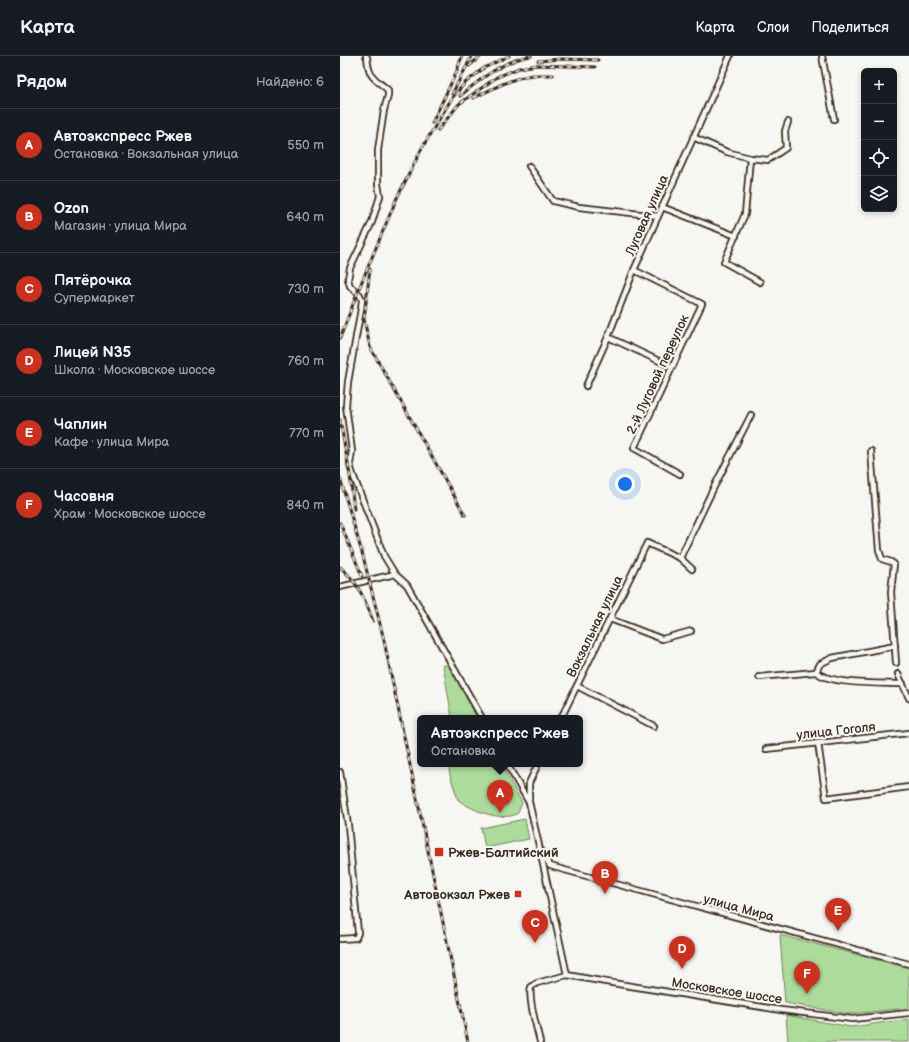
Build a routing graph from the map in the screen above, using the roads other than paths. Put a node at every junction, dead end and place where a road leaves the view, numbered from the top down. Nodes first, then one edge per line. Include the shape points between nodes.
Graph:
1 (366, 56) edge
2 (730, 56) edge
3 (822, 56) edge
4 (834, 119) dead end
5 (788, 122) dead end
6 (693, 137) junction
7 (750, 158) junction
8 (529, 166) dead end
9 (662, 207) junction
10 (658, 216) junction
11 (736, 236) junction
12 (634, 270) junction
13 (760, 282) dead end
14 (608, 337) junction
15 (672, 367) junction
16 (586, 386) dead end
17 (751, 415) dead end
18 (871, 451) dead end
19 (680, 474) dead end
20 (680, 558) junction
21 (692, 569) dead end
22 (395, 574) junction
23 (340, 587) edge
24 (610, 620) junction
25 (691, 631) dead end
26 (895, 646) junction
27 (896, 663) dead end
28 (816, 672) junction
29 (898, 674) dead end
30 (759, 677) dead end
31 (902, 684) junction
32 (577, 686) junction
33 (909, 698) edge
34 (480, 715) edge
35 (562, 715) edge
36 (654, 726) dead end
37 (909, 733) edge
38 (818, 743) junction
39 (766, 749) dead end
40 (509, 767) edge
41 (537, 767) edge
42 (340, 772) edge
43 (909, 787) edge
44 (529, 802) junction
45 (540, 850) junction
46 (564, 870) junction
47 (546, 877) junction
48 (340, 939) edge
49 (909, 964) edge
50 (567, 975) junction
51 (909, 1012) edge
52 (540, 1042) edge

1 - 22 street via 371,76 388,90 388,96 378,150 380,196 372,222 350,268 348,279 350,286 362,300 346,406 352,472 384,556
2 - 6 street, Луговая улица
3 - 4 street
5 - 7 street via 785,130 786,148 768,160
6 - 7 street via 727,152
6 - 9 street, Луговая улица
7 - 11 street via 745,214
8 - 10 street via 553,201 579,207
9 - 10 street, Луговая улица
9 - 11 street
10 - 12 street, Луговая улица
11 - 13 street via 724,262
12 - 14 street, Луговая улица
12 - 15 street, 2-й Луговой переулок via 702,304
14 - 15 street
14 - 16 street, Луговая улица
15 - 19 street, 2-й Луговой переулок via 634,448
17 - 20 street
18 - 26 street via 879,550 882,559 894,564 891,592
20 - 21 street
20 - 24 street, Вокзальная улица via 647,543
22 - 23 street
22 - 34 street via 407,584
24 - 25 street via 662,639
24 - 32 street, Вокзальная улица
26 - 27 street
26 - 28 street via 832,658 820,664
28 - 30 street
28 - 31 street via 820,676 844,681
29 - 31 street
31 - 33 street
32 - 35 street, Вокзальная улица
32 - 36 street
37 - 38 street, улица Гоголя
38 - 39 street, улица Гоголя
38 - 43 street via 826,798
40 - 44 street
41 - 44 street via 529,783
42 - 48 street via 348,825 358,933 356,938
44 - 45 street
45 - 46 street via 550,866
45 - 47 street
46 - 47 street via 550,869
46 - 49 street, улица Мира
47 - 50 street
50 - 51 street, Московское шоссе via 852,1019
50 - 52 street via 537,983 531,988 530,995

